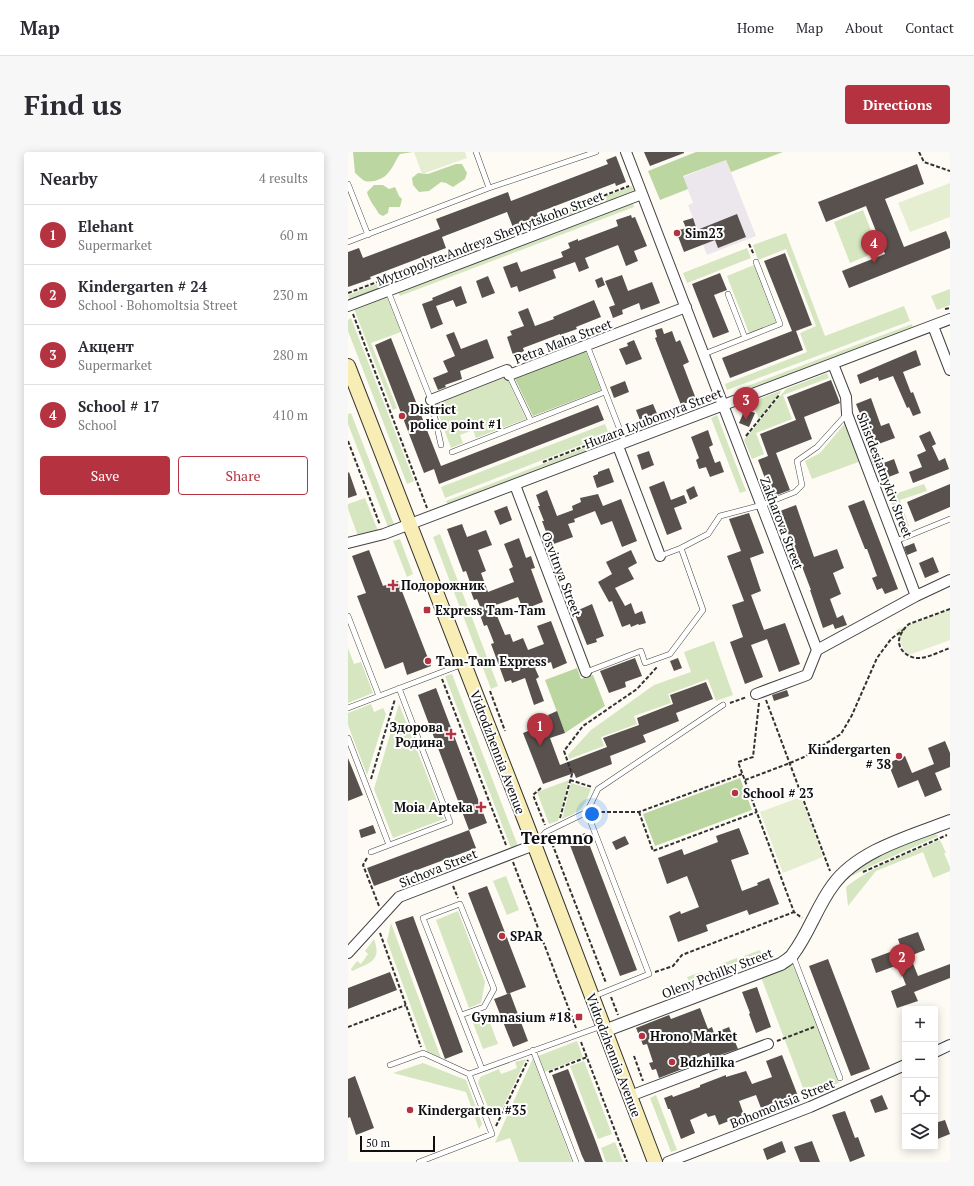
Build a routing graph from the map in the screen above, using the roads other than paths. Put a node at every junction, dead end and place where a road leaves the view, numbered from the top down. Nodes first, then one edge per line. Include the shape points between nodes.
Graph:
1 (476, 152) edge
2 (596, 152) edge
3 (626, 152) edge
4 (348, 184) edge
5 (489, 188) junction
6 (642, 194) junction
7 (368, 235) junction
8 (348, 242) edge
9 (756, 262) road end
10 (388, 291) junction
11 (728, 294) dead end
12 (349, 306) edge
13 (686, 307) junction
14 (950, 319) edge
15 (933, 326) junction
16 (745, 338) junction
17 (587, 345) junction
18 (704, 354) junction
19 (833, 364) junction
20 (348, 366) edge
21 (950, 370) edge
22 (509, 375) junction
23 (605, 392) junction
24 (431, 400) junction
25 (724, 405) junction
26 (847, 414) junction
27 (531, 421) junction
28 (621, 444) junction
29 (441, 445) dead end
30 (452, 452) dead end
31 (515, 485) junction
32 (762, 505) junction
33 (950, 519) edge
34 (410, 524) junction
35 (896, 541) junction
36 (348, 543) edge
37 (681, 548) junction
38 (660, 556) joint
39 (950, 580) edge
40 (916, 596) junction
41 (348, 616) edge
42 (817, 650) junction
43 (464, 663) junction
44 (586, 672) joint
45 (399, 688) junction
46 (759, 692) road end
47 (379, 696) junction
48 (723, 705) dead end
49 (348, 708) edge
50 (348, 738) edge
51 (587, 812) junction
52 (950, 821) edge
53 (389, 845) junction
54 (534, 845) junction
55 (371, 852) road end
56 (348, 953) edge
57 (793, 956) junction
58 (591, 998) junction
59 (461, 1015) junction
60 (603, 1028) junction
61 (768, 1044) road end
62 (950, 1045) edge
63 (533, 1050) junction
64 (938, 1051) edge
65 (390, 1065) dead end
66 (902, 1066) edge
67 (482, 1070) junction
68 (470, 1074) junction
69 (840, 1078) dead end
70 (630, 1096) junction
71 (419, 1162) edge
72 (576, 1162) edge
73 (655, 1162) edge
74 (668, 1162) edge

1 - 5 lane
2 - 5 lane
3 - 6 street, Zakharova Street
4 - 7 lane
5 - 7 lane
6 - 10 street, Mytropolyta Andreya Sheptytskoho Street
6 - 13 street, Zakharova Street
7 - 8 lane
9 - 16 lane via 780,324
10 - 12 street, Mytropolyta Andreya Sheptytskoho Street
10 - 24 lane
11 - 16 lane
13 - 17 street, Petra Maha Street
13 - 18 street, Zakharova Street
14 - 15 street, Huzara Lyubomyra Street
15 - 19 street, Huzara Lyubomyra Street
15 - 21 street
16 - 18 lane
17 - 22 street, Petra Maha Street
17 - 23 lane
18 - 25 street, Zakharova Street
19 - 25 street, Huzara Lyubomyra Street
19 - 26 street, Shistdesiatnykiv Street via 846,398
20 - 34 main road, Vidrodzhennia Avenue
22 - 24 street, Petra Maha Street via 507,370
22 - 27 lane
23 - 27 lane
23 - 28 lane
24 - 29 lane
25 - 28 street, Huzara Lyubomyra Street
25 - 32 street, Zakharova Street
26 - 32 lane via 818,447 797,461 802,485 795,492
26 - 35 street, Shistdesiatnykiv Street
27 - 30 lane
28 - 31 street, Huzara Lyubomyra Street
28 - 38 street
31 - 34 street, Huzara Lyubomyra Street
31 - 44 street, Osvitnya Street
32 - 37 lane via 720,516 708,534
32 - 42 street, Zakharova Street
33 - 35 lane
34 - 36 street, Huzara Lyubomyra Street
34 - 43 main road, Vidrodzhennia Avenue
35 - 40 street, Shistdesiatnykiv Street
37 - 38 lane
37 - 44 lane via 703,610 670,654 645,663 641,651
39 - 40 street
40 - 42 street
41 - 47 lane
42 - 46 street via 807,675
43 - 45 lane
43 - 54 main road, Vidrodzhennia Avenue
45 - 47 lane
45 - 53 lane via 450,822
47 - 49 lane
48 - 51 lane via 598,789
50 - 53 lane
51 - 54 lane via 546,832
51 - 58 lane via 649,974
52 - 57 street, Oleny Pchilky Street via 889,845 858,861 843,873 832,886
53 - 55 lane
54 - 56 street, Sichova Street via 399,896
54 - 58 main road, Vidrodzhennia Avenue
57 - 60 street, Oleny Pchilky Street via 781,964
57 - 69 lane
58 - 60 main road, Vidrodzhennia Avenue
59 - 59 lane via 423,918 460,904 494,989 484,1007
59 - 67 lane
60 - 63 lane
60 - 70 main road, Vidrodzhennia Avenue
61 - 70 street
62 - 64 street
63 - 67 lane
63 - 72 lane
65 - 68 lane via 423,1053
66 - 74 street, Bohomoltsia Street via 810,1107
67 - 68 lane
68 - 71 lane via 492,1134
70 - 73 main road, Vidrodzhennia Avenue

